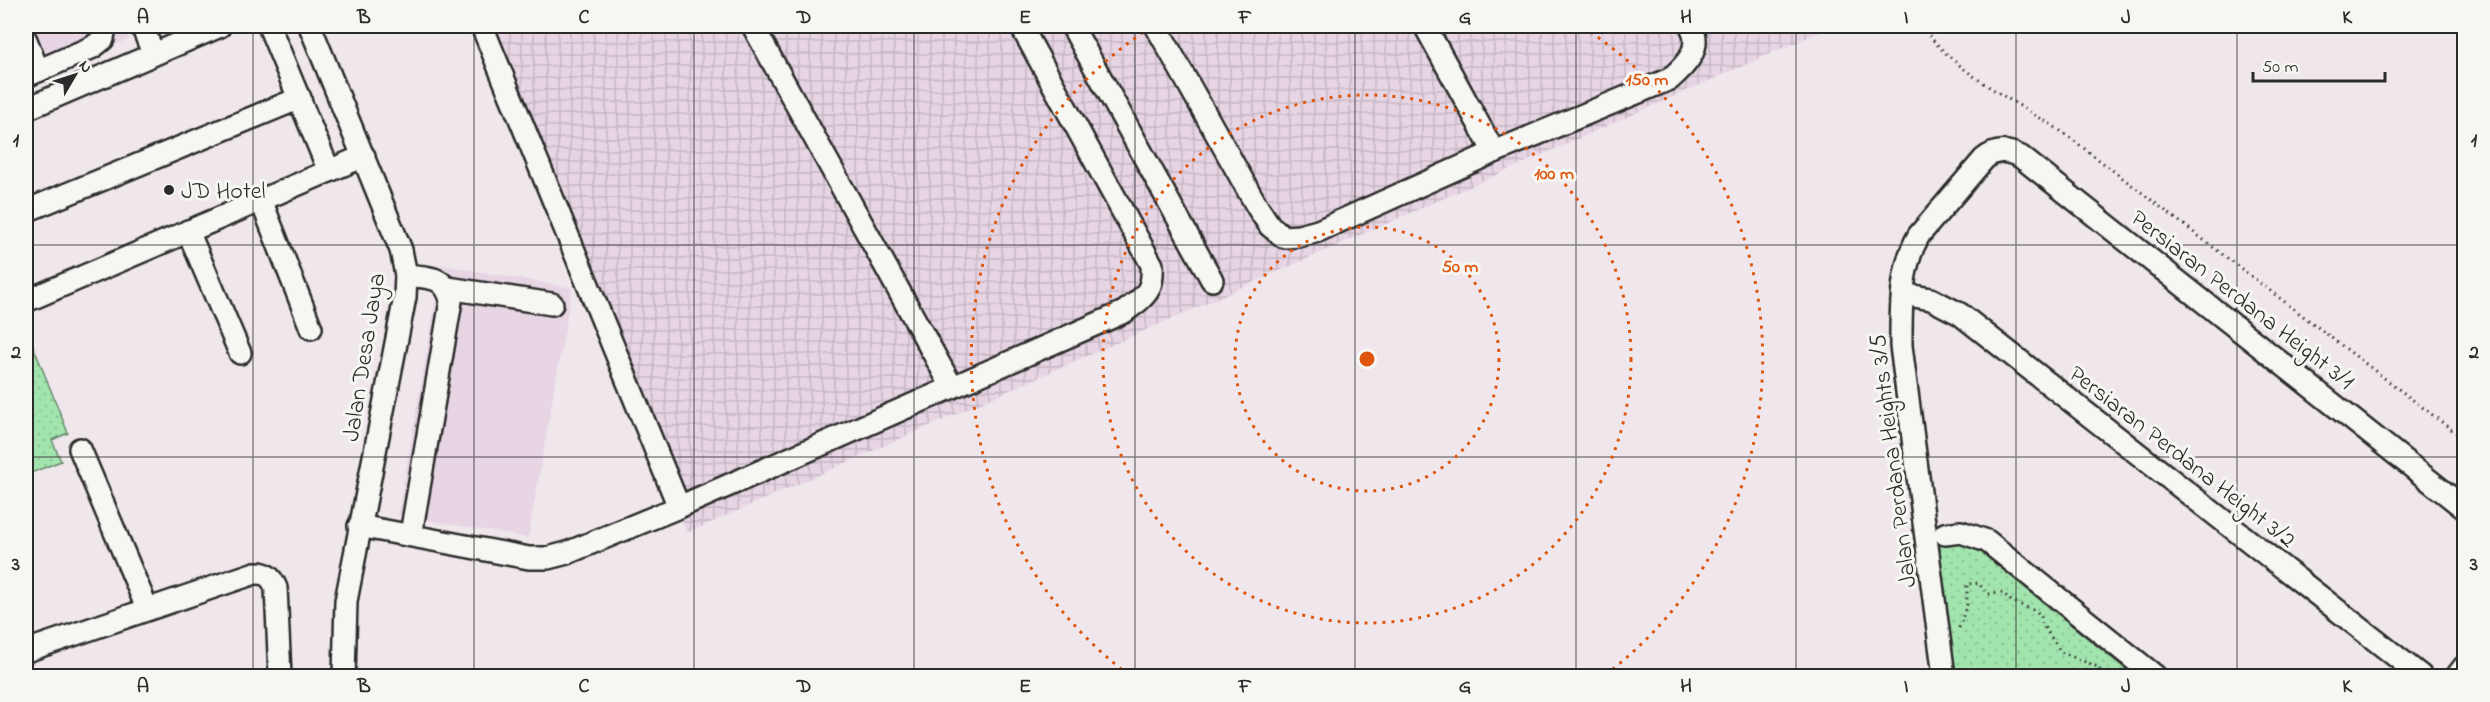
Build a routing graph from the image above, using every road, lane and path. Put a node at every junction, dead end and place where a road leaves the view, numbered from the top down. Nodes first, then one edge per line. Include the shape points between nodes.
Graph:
1 (142, 26) edge
2 (220, 26) edge
3 (269, 26) edge
4 (310, 26) edge
5 (482, 26) edge
6 (753, 26) edge
7 (1021, 26) edge
8 (1072, 26) edge
9 (1156, 26) edge
10 (1425, 26) edge
11 (1691, 26) edge
12 (1922, 26) edge
13 (111, 27) edge
14 (26, 40) edge
15 (153, 53) junction
16 (32, 73) edge
17 (300, 98) junction
18 (26, 109) edge
19 (1494, 152) junction
20 (364, 156) junction
21 (1984, 159) joint
22 (329, 171) junction
23 (261, 200) junction
24 (26, 211) edge
25 (188, 231) junction
26 (406, 275) junction
27 (1212, 280) dead end
28 (448, 288) junction
29 (1903, 294) junction
30 (26, 301) edge
31 (552, 304) dead end
32 (311, 328) dead end
33 (240, 353) dead end
34 (952, 387) junction
35 (2464, 439) edge
36 (80, 449) dead end
37 (679, 507) junction
38 (2464, 508) edge
39 (359, 526) junction
40 (411, 534) junction
41 (1945, 534) dead end
42 (147, 608) junction
43 (1959, 633) dead end
44 (26, 651) edge
45 (2464, 667) edge
46 (280, 676) edge
47 (344, 676) edge
48 (1944, 676) edge
49 (2104, 676) edge
50 (2155, 676) edge
51 (2421, 676) edge
52 (2457, 676) edge

1 - 15 street
2 - 15 street
3 - 17 street
4 - 20 street, Jalan Desa Jaya
5 - 37 street
6 - 34 street
7 - 34 street via 1152,265 1153,279 1148,293 1124,312
8 - 27 street
9 - 19 street via 1258,208 1270,226 1284,237 1318,231
10 - 19 street
11 - 19 street via 1696,41 1692,58 1670,79
12 - 35 path via 1969,71 2018,107 2052,125
13 - 16 street via 93,47
14 - 16 street
15 - 18 street
17 - 22 street
17 - 24 street
20 - 22 street
20 - 26 street, Jalan Desa Jaya via 401,250
21 - 29 street, Jalan Perdana Heights 3/5 via 1919,235 1907,263
21 - 38 street, Persiaran Perdana Height 3/1 via 1999,151 2021,157
22 - 23 street
23 - 25 street
23 - 32 street
25 - 30 street
25 - 33 street
26 - 28 street via 437,280
26 - 39 street, Jalan Desa Jaya via 405,297
28 - 31 street
28 - 40 street via 451,301
29 - 48 street, Jalan Perdana Heights 3/5 via 1901,346
29 - 51 street, Persiaran Perdana Height 3/2 via 1931,299 1960,314
34 - 37 street
36 - 42 street
37 - 40 street via 548,558 529,558
39 - 40 street
39 - 47 street, Jalan Desa Jaya via 346,601
41 - 50 street via 1961,532 1987,541
42 - 44 street
42 - 46 street via 263,572 276,588
43 - 49 path via 1958,625 1967,604 1967,584 1978,583 1988,594 2002,593 2036,611 2061,652 2098,667
45 - 52 street

